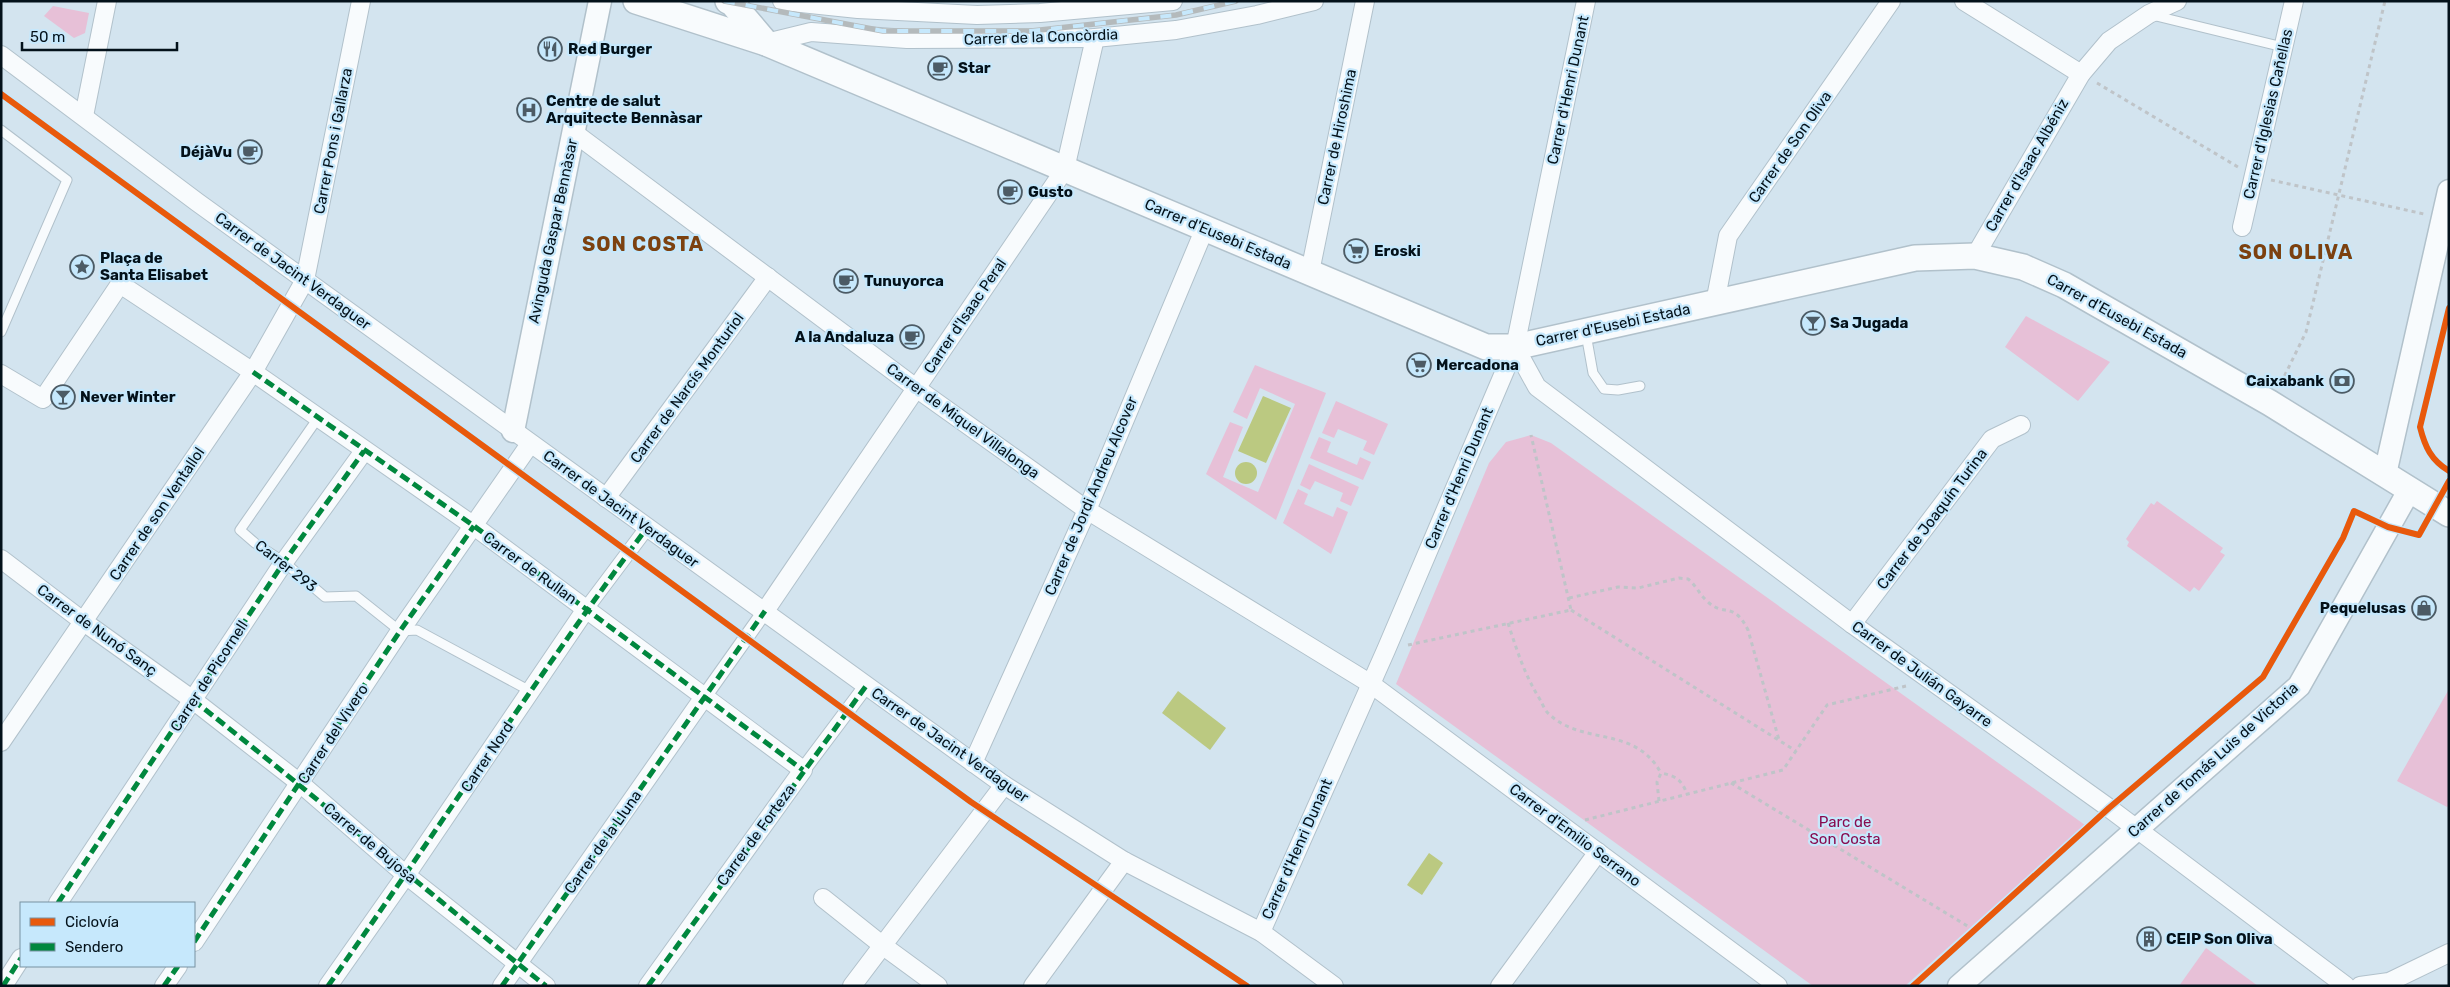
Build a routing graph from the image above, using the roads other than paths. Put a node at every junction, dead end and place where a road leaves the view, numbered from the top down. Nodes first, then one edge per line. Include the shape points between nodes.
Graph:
1 (107, 1) edge
2 (361, 1) edge
3 (600, 1) edge
4 (636, 1) edge
5 (728, 1) edge
6 (782, 1) edge
7 (1173, 1) edge
8 (1314, 1) edge
9 (1365, 1) edge
10 (1586, 1) edge
11 (1890, 1) edge
12 (1964, 1) edge
13 (2177, 1) edge
14 (2294, 1) edge
15 (1102, 4) edge
16 (859, 5) edge
17 (2149, 14) junction
18 (1095, 38) junction
19 (766, 43) junction
20 (2283, 47) junction
21 (1, 55) edge
22 (2081, 74) junction
23 (84, 116) junction
24 (1, 130) edge
25 (573, 132) junction
26 (1065, 169) junction
27 (2449, 191) edge
28 (2242, 227) dead end
29 (1205, 228) junction
30 (1975, 256) junction
31 (1310, 272) junction
32 (768, 277) junction
33 (305, 280) junction
34 (1714, 303) junction
35 (1585, 331) junction
36 (1, 332) edge
37 (1515, 346) junction
38 (253, 372) junction
39 (1, 374) edge
40 (1640, 386) dead end
41 (916, 388) junction
42 (318, 418) junction
43 (2021, 425) dead end
44 (521, 437) junction
45 (364, 451) junction
46 (2385, 474) junction
47 (2410, 489) junction
48 (606, 498) junction
49 (1087, 510) junction
50 (2449, 514) edge
51 (474, 526) junction
52 (646, 529) junction
53 (1, 559) edge
54 (284, 562) junction
55 (586, 609) junction
56 (764, 612) junction
57 (84, 622) junction
58 (1852, 624) junction
59 (400, 631) junction
60 (1371, 684) junction
61 (866, 686) junction
62 (532, 692) junction
63 (704, 697) junction
64 (193, 700) junction
65 (1, 742) edge
66 (973, 763) junction
67 (803, 770) junction
68 (301, 784) junction
69 (1004, 785) junction
70 (2135, 829) junction
71 (1598, 852) junction
72 (1124, 862) junction
73 (406, 875) junction
74 (823, 898) dead end
75 (59, 902) edge
76 (1261, 932) junction
77 (195, 941) edge
78 (882, 946) junction
79 (2449, 953) edge
80 (20, 960) edge
81 (518, 964) junction
82 (177, 967) edge
83 (3, 986) edge
84 (164, 986) edge
85 (328, 986) edge
86 (502, 986) edge
87 (546, 986) edge
88 (648, 986) edge
89 (852, 986) edge
90 (938, 986) edge
91 (1034, 986) edge
92 (1334, 986) edge
93 (1500, 986) edge
94 (1778, 986) edge
95 (1960, 986) edge
96 (2346, 986) edge
97 (2360, 986) edge

1 - 23 street
2 - 33 street, Carrer Pons i Gallarza
3 - 25 street, Avinguda Gaspar Bennàsar
4 - 19 main road, Carrer d'Eusebi Estada
5 - 19 main road, Carrer d'Eusebi Estada
6 - 16 street
7 - 15 street, Carrer de la Concòrdia
8 - 18 street, Carrer de la Concòrdia via 1176,30
9 - 31 street, Carrer de Hiroshima
10 - 37 street, Carrer d'Henri Dunant
11 - 34 street, Carrer de Son Oliva via 1728,236
12 - 22 street
13 - 17 street, Carrer d'Isaac Albéniz
14 - 20 street, Carrer d'Iglesias Cañellas
15 - 16 street, Carrer de la Concòrdia via 1040,13 977,16
17 - 20 lane
17 - 22 street, Carrer d'Isaac Albéniz via 2109,41
18 - 19 street, Carrer de la Concòrdia via 907,39 811,32
18 - 26 street
19 - 26 main road, Carrer d'Eusebi Estada
20 - 28 street, Carrer d'Iglesias Cañellas
21 - 23 street, Carrer de Jacint Verdaguer
22 - 30 street, Carrer d'Isaac Albéniz
23 - 33 street, Carrer de Jacint Verdaguer
24 - 36 lane via 67,180
25 - 32 street, Carrer de Miquel Villalonga
25 - 44 street, Avinguda Gaspar Bennàsar
26 - 29 main road, Carrer d'Eusebi Estada
26 - 41 street, Carrer d'Isaac Peral
27 - 46 street
29 - 31 main road, Carrer d'Eusebi Estada
29 - 49 street, Carrer de Jordi Andreu Alcover
30 - 34 main road, Carrer d'Eusebi Estada via 1915,258
30 - 46 main road, Carrer d'Eusebi Estada via 2023,266 2064,285 2270,403
31 - 37 main road, Carrer d'Eusebi Estada via 1486,347
32 - 41 street, Carrer de Miquel Villalonga
32 - 48 street, Carrer de Narcís Monturiol
33 - 38 street, Carrer de son Ventallol
33 - 44 street, Carrer de Jacint Verdaguer
34 - 35 main road, Carrer d'Eusebi Estada
35 - 37 main road, Carrer d'Eusebi Estada
35 - 40 lane via 1593,373 1604,389
37 - 58 street, Carrer de Julián Gayarre via 1537,387
37 - 60 street, Carrer d'Henri Dunant
38 - 39 street, Carrer de Rullan via 120,284 43,399
38 - 42 street, Carrer de Rullan
38 - 57 street, Carrer de son Ventallol
41 - 49 street, Carrer de Miquel Villalonga
41 - 56 street, Carrer d'Isaac Peral
42 - 45 street, Carrer de Rullan
42 - 54 lane, Carrer 293 via 240,530
43 - 58 street, Carrer de Joaquín Turina via 1992,439
44 - 48 street, Carrer de Jacint Verdaguer
44 - 51 street, Carrer del Vivero
45 - 51 street, Carrer de Rullan
45 - 54 street, Carrer de Picornell
46 - 47 main road, Carrer d'Eusebi Estada
47 - 50 main road, Carrer d'Eusebi Estada
47 - 70 street, Carrer de Tomás Luis de Victoria via 2299,686
48 - 52 street, Carrer de Jacint Verdaguer
49 - 60 street, Carrer de Miquel Villalonga
49 - 66 street, Carrer de Jordi Andreu Alcover
51 - 55 street, Carrer de Rullan
51 - 59 street, Carrer del Vivero
52 - 55 street, Carrer Nord
52 - 56 street, Carrer de Jacint Verdaguer
53 - 57 street, Carrer de Nunó Sanç
54 - 59 lane, Carrer 293 via 325,596 356,596
54 - 64 street, Carrer de Picornell
55 - 62 street, Carrer Nord
55 - 63 street, Carrer de Rullan
56 - 61 street, Carrer de Jacint Verdaguer
56 - 63 street
57 - 64 street, Carrer de Nunó Sanç
57 - 65 street, Carrer de son Ventallol
58 - 70 street, Carrer de Julián Gayarre
59 - 62 lane via 417,630
59 - 68 street, Carrer del Vivero
60 - 71 street, Carrer d'Emilio Serrano
60 - 76 street, Carrer d'Henri Dunant
61 - 66 street, Carrer de Jacint Verdaguer
61 - 67 street, Carrer de Forteza
62 - 73 street, Carrer Nord
63 - 67 street, Carrer de Rullan
63 - 81 street, Carrer de la Lluna
64 - 68 street, Carrer de Bujosa
64 - 75 street, Carrer de Picornell
66 - 69 street, Carrer de Jacint Verdaguer
67 - 88 street, Carrer de Forteza
68 - 73 street, Carrer de Bujosa
68 - 77 street, Carrer del Vivero
69 - 72 street, Carrer de Jacint Verdaguer
69 - 78 street
70 - 95 street, Carrer de Tomás Luis de Victoria
70 - 96 street, Carrer de Julián Gayarre
71 - 93 street
71 - 94 street, Carrer d'Emilio Serrano
72 - 76 street, Carrer de Jacint Verdaguer
72 - 91 street
73 - 81 street, Carrer de Bujosa
73 - 85 street, Carrer Nord
74 - 78 street
76 - 92 street, Carrer de Jacint Verdaguer
78 - 89 street
78 - 90 street
79 - 97 street via 2389,982
80 - 83 street
81 - 86 street, Carrer de la Lluna
81 - 87 street, Carrer de Bujosa
82 - 84 street

